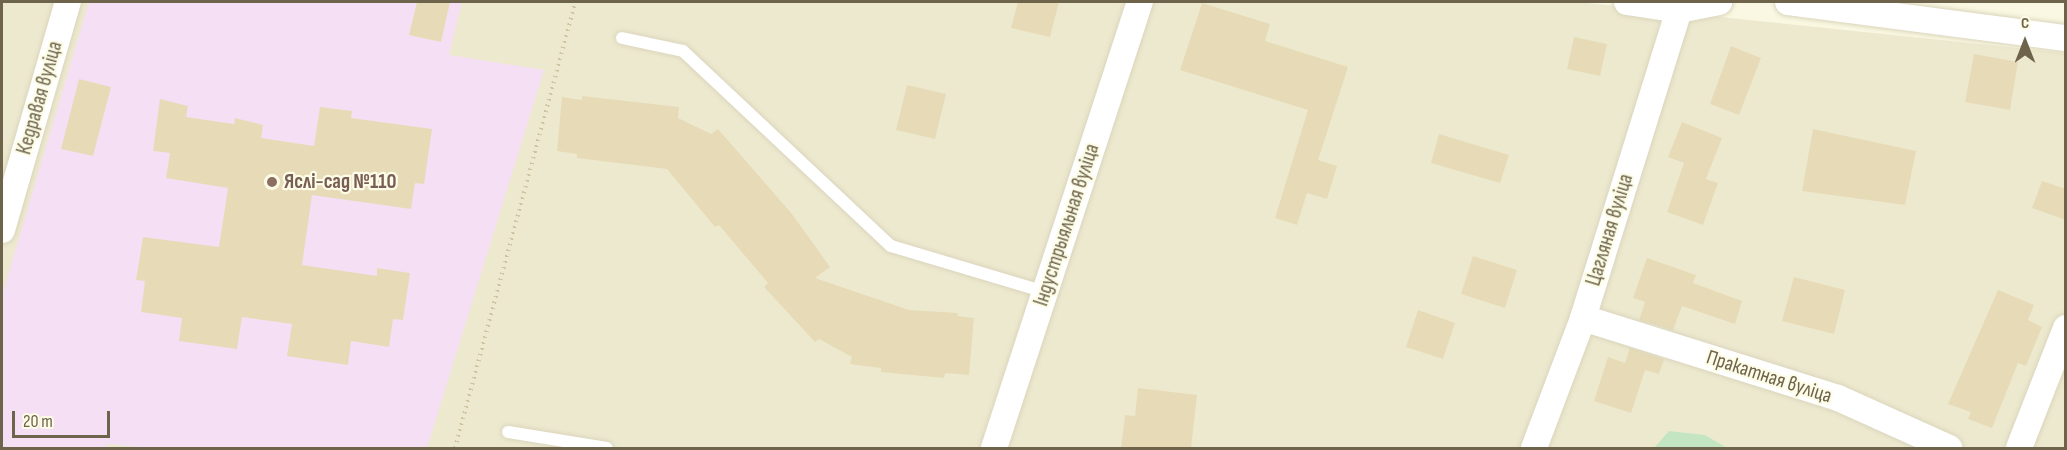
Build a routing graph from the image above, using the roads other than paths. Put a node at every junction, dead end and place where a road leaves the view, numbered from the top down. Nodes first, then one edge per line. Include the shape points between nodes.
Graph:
1 (68, 2) edge
2 (1140, 2) edge
3 (1627, 2) edge
4 (1719, 2) edge
5 (1788, 2) edge
6 (1679, 10) junction
7 (622, 38) dead end
8 (2066, 38) edge
9 (2, 230) edge
10 (1045, 292) junction
11 (1583, 318) junction
12 (2066, 328) edge
13 (508, 432) dead end
14 (607, 448) edge
15 (994, 448) edge
16 (1534, 448) edge
17 (1949, 448) edge
18 (2019, 448) edge

1 - 9 street, Кедравая вуліца
2 - 10 street, Індустрыяльная вуліца
3 - 6 street
4 - 6 street
5 - 8 street
6 - 11 street, Цагляная вуліца
7 - 10 lane via 683,51 891,246
10 - 15 street, Індустрыяльная вуліца
11 - 16 street, Цагляная вуліца
11 - 17 street, Пракатная вуліца via 1838,398
12 - 18 street
13 - 14 lane

